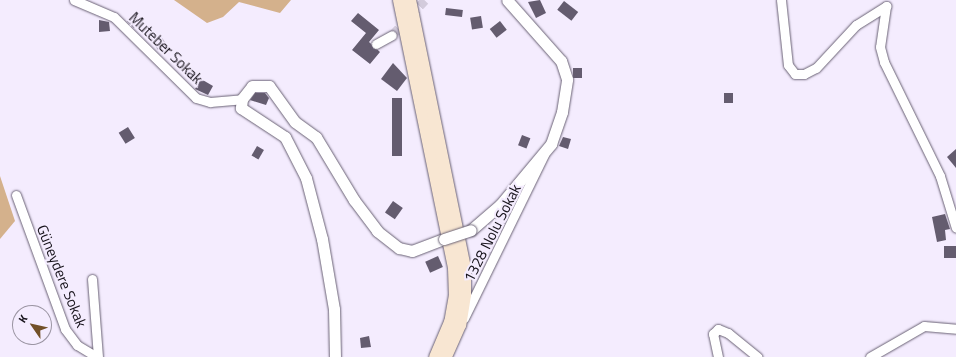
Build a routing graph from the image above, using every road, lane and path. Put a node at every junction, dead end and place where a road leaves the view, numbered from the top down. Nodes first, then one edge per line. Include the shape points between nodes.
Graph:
1 (74, 0) edge
2 (399, 0) edge
3 (410, 0) edge
4 (507, 0) edge
5 (781, 0) edge
6 (886, 3) edge
7 (392, 36) tunnel mouth
8 (376, 44) dead end
9 (242, 99) junction
10 (546, 150) junction
11 (16, 195) dead end
12 (956, 228) edge
13 (92, 279) dead end
14 (459, 327) junction
15 (956, 329) edge
16 (98, 357) edge
17 (335, 357) edge
18 (435, 357) edge
19 (446, 357) edge
20 (718, 357) edge
21 (758, 357) edge
22 (870, 357) edge

1 - 9 street, Muteber Sokak via 114,17 196,98 210,102
2 - 18 main road via 454,268 455,294 450,322
3 - 14 main road via 464,266 465,295
4 - 10 street via 561,61 567,79 562,112
5 - 6 street via 788,65 795,74 804,74 816,68 856,25
6 - 12 street via 880,47 884,62 940,176
7 - 8 street
9 - 10 street, bridge via 252,86 269,86 296,122 316,137 354,200 377,231 399,248 412,251 471,230 500,206
9 - 17 street via 241,108 285,137 306,178 322,239 334,309
10 - 14 street, 1328 Nolu Sokak via 529,191
11 - 16 street, Güneydere Sokak via 65,329 77,345
13 - 16 street
14 - 19 main road
15 - 22 street via 924,326
20 - 21 street via 712,334 718,329 728,333

